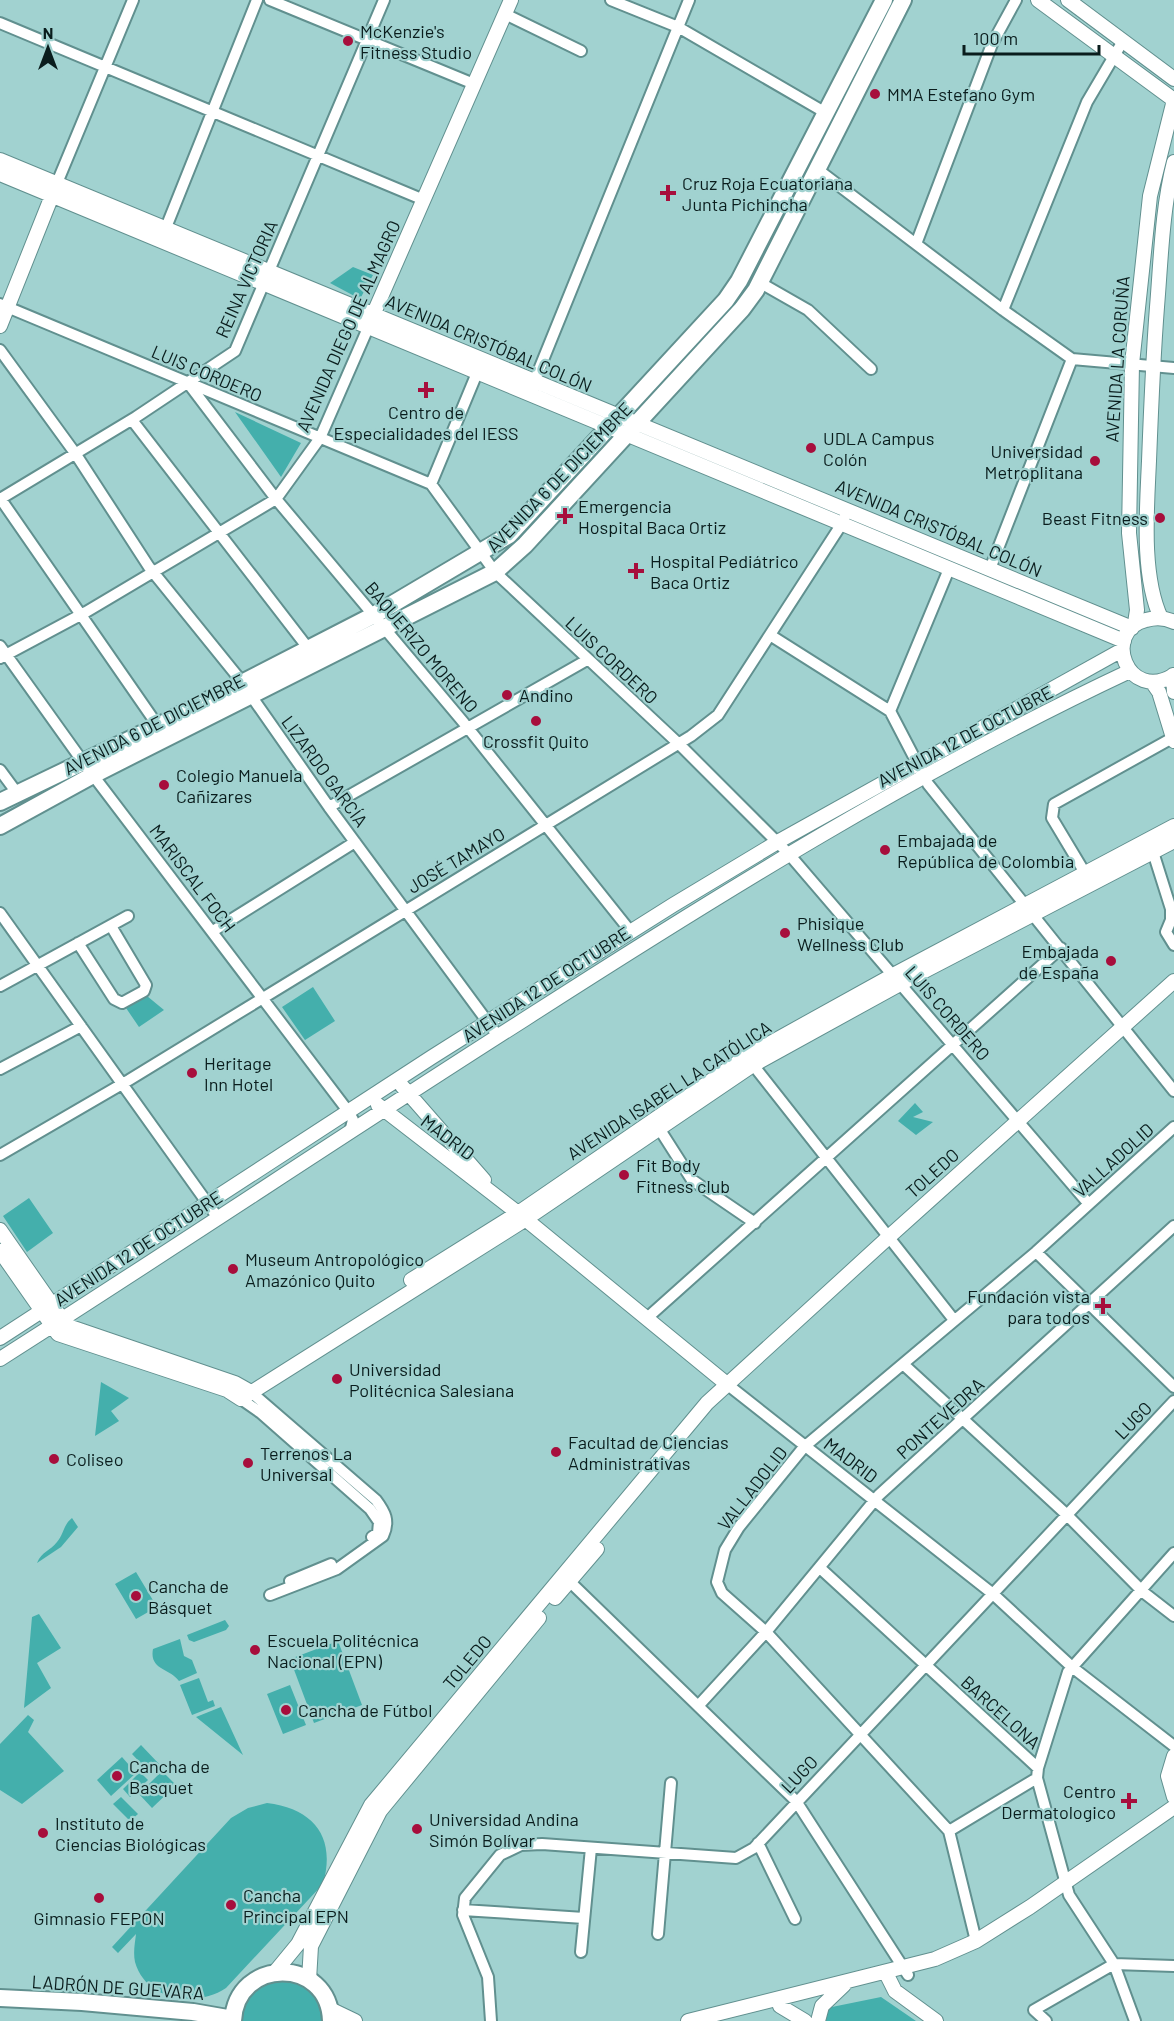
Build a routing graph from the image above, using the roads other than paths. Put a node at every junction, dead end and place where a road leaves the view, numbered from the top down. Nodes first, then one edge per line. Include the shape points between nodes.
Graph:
1 (133, 0) edge
2 (257, 0) edge
3 (270, 0) edge
4 (384, 0) edge
5 (511, 0) edge
6 (610, 0) edge
7 (689, 0) edge
8 (884, 0) edge
9 (903, 0) edge
10 (1016, 0) edge
11 (1038, 0) edge
12 (1068, 0) edge
13 (505, 14) junction
14 (0, 23) edge
15 (678, 27) junction
16 (368, 40) junction
17 (1124, 41) junction
18 (581, 51) dead end
19 (1115, 56) junction
20 (105, 67) junction
21 (1174, 79) edge
22 (474, 84) junction
23 (1174, 100) edge
24 (211, 111) junction
25 (826, 113) junction
26 (318, 156) junction
27 (0, 160) edge
28 (1174, 162) edge
29 (817, 169) junction
30 (0, 174) edge
31 (57, 183) junction
32 (51, 196) junction
33 (424, 200) junction
34 (163, 235) junction
35 (916, 244) junction
36 (265, 278) junction
37 (759, 282) junction
38 (3, 305) edge
39 (1003, 310) junction
40 (370, 321) junction
41 (0, 326) edge
42 (0, 350) edge
43 (1072, 359) junction
44 (1132, 364) junction
45 (1153, 366) junction
46 (1174, 368) edge
47 (871, 369) dead end
48 (477, 373) junction
49 (535, 381) junction
50 (188, 383) junction
51 (529, 395) junction
52 (132, 420) junction
53 (613, 422) junction
54 (632, 431) junction
55 (320, 438) junction
56 (1129, 450) junction
57 (1149, 450) junction
58 (75, 453) junction
59 (432, 484) junction
60 (0, 498) edge
61 (276, 499) junction
62 (848, 510) junction
63 (841, 525) junction
64 (222, 533) junction
65 (482, 553) junction
66 (949, 569) junction
67 (990, 569) junction
68 (495, 572) junction
69 (153, 573) junction
70 (82, 614) junction
71 (374, 615) junction
72 (1170, 620) edge
73 (1134, 626) junction
74 (384, 629) junction
75 (770, 635) junction
76 (1123, 645) junction
77 (308, 648) junction
78 (2, 653) edge
79 (587, 660) junction
80 (1130, 671) junction
81 (1174, 675) edge
82 (242, 682) junction
83 (1152, 682) junction
84 (1174, 692) edge
85 (251, 697) junction
86 (890, 711) junction
87 (158, 726) junction
88 (468, 728) junction
89 (1174, 739) edge
90 (679, 744) junction
91 (83, 762) junction
92 (917, 763) junction
93 (0, 770) edge
94 (93, 775) junction
95 (924, 777) junction
96 (17, 793) junction
97 (0, 802) edge
98 (328, 807) junction
99 (546, 825) junction
100 (0, 826) edge
101 (1174, 826) edge
102 (1174, 841) edge
103 (356, 842) junction
104 (777, 842) junction
105 (788, 852) junction
106 (1153, 852) junction
107 (1088, 878) junction
108 (1030, 909) junction
109 (407, 910) junction
110 (0, 913) edge
111 (129, 916) dead end
112 (111, 926) junction
113 (213, 931) junction
114 (631, 932) junction
115 (78, 943) junction
116 (1174, 945) edge
117 (1061, 948) junction
118 (36, 966) junction
119 (897, 979) junction
120 (1174, 981) edge
121 (0, 986) edge
122 (262, 999) junction
123 (489, 1023) junction
124 (81, 1026) junction
125 (1123, 1027) junction
126 (498, 1036) junction
127 (953, 1045) junction
128 (750, 1060) junction
129 (0, 1069) edge
130 (397, 1080) junction
131 (123, 1083) junction
132 (1174, 1090) edge
133 (407, 1094) junction
134 (370, 1097) junction
135 (383, 1110) junction
136 (348, 1111) junction
137 (1019, 1121) junction
138 (656, 1124) junction
139 (1174, 1127) edge
140 (350, 1132) junction
141 (0, 1155) edge
142 (826, 1155) junction
143 (207, 1203) junction
144 (1088, 1203) junction
145 (505, 1204) junction
146 (522, 1216) junction
147 (218, 1218) junction
148 (755, 1223) junction
149 (1174, 1226) edge
150 (0, 1230) edge
151 (888, 1237) junction
152 (0, 1251) edge
153 (1036, 1252) junction
154 (1089, 1305) junction
155 (47, 1307) junction
156 (647, 1318) junction
157 (954, 1320) junction
158 (57, 1322) junction
159 (0, 1338) edge
160 (0, 1359) edge
161 (903, 1364) junction
162 (728, 1385) junction
163 (1174, 1387) edge
164 (242, 1393) junction
165 (1174, 1401) edge
166 (964, 1419) junction
167 (804, 1447) junction
168 (874, 1500) junction
169 (1066, 1514) junction
170 (1174, 1553) edge
171 (820, 1568) junction
172 (566, 1578) junction
173 (1141, 1588) junction
174 (273, 1591) dead end
175 (993, 1594) junction
176 (1174, 1616) edge
177 (766, 1632) junction
178 (926, 1666) junction
179 (1072, 1667) junction
180 (699, 1705) junction
181 (860, 1734) junction
182 (1174, 1746) edge
183 (1174, 1756) edge
184 (1038, 1773) junction
185 (670, 1783) dead end
186 (1174, 1797) edge
187 (796, 1801) junction
188 (1174, 1807) edge
189 (949, 1831) junction
190 (758, 1843) junction
191 (591, 1848) junction
192 (665, 1853) junction
193 (1066, 1884) junction
194 (463, 1910) junction
195 (584, 1918) junction
196 (795, 1919) dead end
197 (658, 1934) dead end
198 (976, 1941) junction
199 (581, 1952) dead end
200 (1114, 1964) junction
201 (1174, 1966) edge
202 (275, 1972) junction
203 (906, 1972) junction
204 (888, 1977) junction
205 (309, 1980) junction
206 (848, 1982) junction
207 (835, 1992) junction
208 (0, 1998) edge
209 (780, 2006) junction
210 (331, 2015) edge
211 (233, 2020) edge
212 (355, 2021) edge
213 (491, 2021) edge
214 (688, 2021) edge
215 (725, 2021) edge
216 (805, 2021) edge
217 (818, 2021) edge
218 (936, 2021) edge
219 (1046, 2021) edge
220 (1135, 2021) edge

1 - 20 street
2 - 24 street
3 - 16 street
4 - 16 street, REINA VICTORIA
5 - 13 street, AVENIDA DIEGO DE ALMAGRO
6 - 15 street
7 - 15 street
8 - 25 main road, AVENIDA 6 DE DICIEMBRE
9 - 29 main road, AVENIDA 6 DE DICIEMBRE
10 - 35 street via 992,44
11 - 19 street
12 - 17 street
13 - 18 street
13 - 22 street, AVENIDA DIEGO DE ALMAGRO
14 - 20 street
15 - 25 street
15 - 49 street
16 - 22 street
16 - 26 street, REINA VICTORIA
17 - 19 street
17 - 21 street
19 - 23 street
19 - 39 street via 1087,102
20 - 24 street
20 - 31 street
22 - 33 street, AVENIDA DIEGO DE ALMAGRO
23 - 44 street, AVENIDA LA CORUÑA via 1150,196
24 - 26 street
24 - 34 street
25 - 53 main road, AVENIDA 6 DE DICIEMBRE via 726,300
26 - 33 street
26 - 36 street, REINA VICTORIA
27 - 31 street, AVENIDA CRISTÓBAL COLÓN
28 - 45 street, AVENIDA LA CORUÑA via 1165,208
29 - 35 street
29 - 37 main road, AVENIDA 6 DE DICIEMBRE
30 - 32 street, AVENIDA CRISTÓBAL COLÓN
31 - 32 street
31 - 34 street, AVENIDA CRISTÓBAL COLÓN
32 - 34 street, AVENIDA CRISTÓBAL COLÓN
32 - 38 street
33 - 40 street, AVENIDA DIEGO DE ALMAGRO
34 - 36 street, AVENIDA CRISTÓBAL COLÓN
35 - 39 street
36 - 40 street, AVENIDA CRISTÓBAL COLÓN
36 - 50 street, REINA VICTORIA via 235,351
37 - 47 street via 808,310
37 - 54 main road, AVENIDA 6 DE DICIEMBRE via 742,309
38 - 41 street
38 - 50 street, LUIS CORDERO
39 - 43 street
40 - 48 street, AVENIDA CRISTÓBAL COLÓN
40 - 49 street, AVENIDA CRISTÓBAL COLÓN
40 - 55 street, AVENIDA DIEGO DE ALMAGRO
42 - 58 street, LIZARDO GARCÍA
43 - 44 street
43 - 67 street
44 - 45 street
44 - 56 street, AVENIDA LA CORUÑA
45 - 46 street
45 - 57 street, AVENIDA LA CORUÑA
48 - 51 street, AVENIDA CRISTÓBAL COLÓN
48 - 59 street
49 - 51 street
49 - 53 street, AVENIDA CRISTÓBAL COLÓN
50 - 52 street, REINA VICTORIA
50 - 55 street, LUIS CORDERO
50 - 61 street, BAQUERIZO MORENO
51 - 53 street, AVENIDA CRISTÓBAL COLÓN
52 - 58 street, REINA VICTORIA
52 - 64 street
53 - 54 street, AVENIDA CRISTÓBAL COLÓN
53 - 65 main road, AVENIDA 6 DE DICIEMBRE via 509,535
54 - 62 street, AVENIDA CRISTÓBAL COLÓN
54 - 63 street, AVENIDA CRISTÓBAL COLÓN
54 - 68 main road, AVENIDA 6 DE DICIEMBRE via 540,531
55 - 59 street, LUIS CORDERO
55 - 61 street, AVENIDA DIEGO DE ALMAGRO
56 - 57 street
56 - 73 street, AVENIDA LA CORUÑA via 1129,533 1137,610
57 - 72 street, AVENIDA LA CORUÑA via 1148,540 1156,607
58 - 60 street, REINA VICTORIA
58 - 69 street, LIZARDO GARCÍA
59 - 65 street, LUIS CORDERO
60 - 70 street
61 - 64 street, AVENIDA DIEGO DE ALMAGRO
61 - 71 street, BAQUERIZO MORENO
62 - 63 street, JOSÉ TAMAYO
62 - 67 street, AVENIDA CRISTÓBAL COLÓN
63 - 66 street, AVENIDA CRISTÓBAL COLÓN
63 - 75 street, JOSÉ TAMAYO
64 - 69 street, AVENIDA DIEGO DE ALMAGRO
64 - 77 street
65 - 68 street, LUIS CORDERO
65 - 71 main road, AVENIDA 6 DE DICIEMBRE
66 - 76 street, AVENIDA CRISTÓBAL COLÓN
66 - 86 street
67 - 73 street, AVENIDA CRISTÓBAL COLÓN
68 - 74 main road, AVENIDA 6 DE DICIEMBRE
68 - 79 street, LUIS CORDERO
69 - 70 street, AVENIDA DIEGO DE ALMAGRO
69 - 82 street, LIZARDO GARCÍA
70 - 78 street, AVENIDA DIEGO DE ALMAGRO
70 - 87 street
71 - 74 street, BAQUERIZO MORENO
71 - 77 main road, AVENIDA 6 DE DICIEMBRE
72 - 73 street
73 - 76 street
74 - 85 main road, AVENIDA 6 DE DICIEMBRE
74 - 88 street, BAQUERIZO MORENO
75 - 86 street
75 - 90 street, JOSÉ TAMAYO via 718,715
76 - 80 street via 1123,659
76 - 92 street, AVENIDA 12 DE OCTUBRE
77 - 82 main road, AVENIDA 6 DE DICIEMBRE
78 - 91 street, MARISCAL FOCH
79 - 88 street
79 - 90 street, LUIS CORDERO
80 - 83 street
80 - 95 street, AVENIDA 12 DE OCTUBRE
81 - 83 street
81 - 84 street
82 - 85 street, LIZARDO GARCÍA
82 - 87 main road, AVENIDA 6 DE DICIEMBRE
83 - 89 street
85 - 94 main road, AVENIDA 6 DE DICIEMBRE
85 - 98 street, LIZARDO GARCÍA
86 - 92 street
87 - 91 main road, AVENIDA 6 DE DICIEMBRE
88 - 98 street
88 - 99 street, BAQUERIZO MORENO
89 - 107 street via 1054,804 1052,818
90 - 99 street, JOSÉ TAMAYO
90 - 104 street, LUIS CORDERO
91 - 94 street, MARISCAL FOCH
91 - 96 main road, AVENIDA 6 DE DICIEMBRE
92 - 95 street
92 - 104 street, AVENIDA 12 DE OCTUBRE
93 - 96 street
94 - 100 main road, AVENIDA 6 DE DICIEMBRE
94 - 113 street, MARISCAL FOCH
95 - 105 street, AVENIDA 12 DE OCTUBRE
95 - 108 street
96 - 97 main road, AVENIDA 6 DE DICIEMBRE
98 - 103 street, LIZARDO GARCÍA
99 - 109 street, JOSÉ TAMAYO
99 - 114 street, BAQUERIZO MORENO
101 - 107 street, AVENIDA ISABEL LA CATÓLICA
102 - 106 street, AVENIDA ISABEL LA CATÓLICA
103 - 109 street, LIZARDO GARCÍA
103 - 113 street
104 - 105 street, LUIS CORDERO
104 - 114 street, AVENIDA 12 DE OCTUBRE
105 - 119 street, LUIS CORDERO
105 - 126 street, AVENIDA 12 DE OCTUBRE
106 - 107 street, AVENIDA ISABEL LA CATÓLICA
106 - 116 street via 1169,897 1171,920 1166,932
107 - 108 street, AVENIDA ISABEL LA CATÓLICA
108 - 117 street
108 - 119 street, AVENIDA ISABEL LA CATÓLICA
109 - 122 street, JOSÉ TAMAYO
109 - 123 street, LIZARDO GARCÍA
110 - 118 street
111 - 112 street
112 - 115 street
112 - 115 street via 146,985 144,991 122,1003 114,999
113 - 122 street, MARISCAL FOCH
114 - 123 street, AVENIDA 12 DE OCTUBRE
115 - 118 street
117 - 125 street
117 - 127 street
118 - 121 street
118 - 124 street
119 - 127 street, LUIS CORDERO
119 - 128 street, AVENIDA ISABEL LA CATÓLICA
120 - 125 street, TOLEDO
122 - 131 street, JOSÉ TAMAYO
122 - 136 street, MARISCAL FOCH
123 - 126 street, LIZARDO GARCÍA
123 - 130 street, AVENIDA 12 DE OCTUBRE
124 - 129 street
124 - 131 street
125 - 132 street
125 - 137 street, TOLEDO
126 - 133 street, AVENIDA 12 DE OCTUBRE
127 - 137 street, LUIS CORDERO
127 - 142 street
128 - 138 street, AVENIDA ISABEL LA CATÓLICA
128 - 142 street
130 - 133 street, MADRID
130 - 134 street, AVENIDA 12 DE OCTUBRE
131 - 141 street, JOSÉ TAMAYO
131 - 143 street
133 - 135 street, AVENIDA 12 DE OCTUBRE
133 - 145 street, MADRID
134 - 135 street, MADRID
134 - 136 street, AVENIDA 12 DE OCTUBRE
135 - 140 street, AVENIDA 12 DE OCTUBRE
135 - 145 street, MADRID
136 - 140 street via 353,1120
136 - 143 street, AVENIDA 12 DE OCTUBRE
137 - 144 street, LUIS CORDERO
137 - 151 street, TOLEDO
138 - 146 street, AVENIDA ISABEL LA CATÓLICA
138 - 148 street via 692,1180
139 - 144 street, VALLADOLID
140 - 147 street, AVENIDA 12 DE OCTUBRE
142 - 148 street
142 - 151 street
143 - 147 street
143 - 155 street, AVENIDA 12 DE OCTUBRE
144 - 153 street, VALLADOLID
145 - 146 street, MADRID
146 - 156 street, MADRID
146 - 164 street, AVENIDA ISABEL LA CATÓLICA
147 - 158 street, AVENIDA 12 DE OCTUBRE
148 - 156 street
149 - 154 street, PONTEVEDRA
150 - 155 street
151 - 157 street
151 - 162 street, TOLEDO
152 - 155 street
153 - 154 street
153 - 157 street, VALLADOLID
154 - 163 street
154 - 166 street, PONTEVEDRA
155 - 158 street
155 - 159 street, AVENIDA 12 DE OCTUBRE
156 - 162 street, MADRID
157 - 161 street, VALLADOLID
158 - 160 street, AVENIDA 12 DE OCTUBRE
158 - 164 street
161 - 166 street
161 - 167 street, VALLADOLID
162 - 167 street, MADRID
162 - 172 street, TOLEDO via 714,1407
164 - 174 street via 383,1521 378,1533 358,1548
165 - 169 street, LUGO
166 - 168 street, PONTEVEDRA
166 - 169 street
167 - 168 street, MADRID
167 - 177 street, VALLADOLID via 739,1527 725,1550 717,1582 722,1593
168 - 171 street, PONTEVEDRA
168 - 175 street, MADRID
169 - 173 street
169 - 175 street, LUGO
170 - 173 street
171 - 177 street, PONTEVEDRA
171 - 178 street, BARCELONA
172 - 180 street
172 - 202 street, TOLEDO via 371,1806 298,1944
172 - 205 street, TOLEDO via 381,1811 311,1946
173 - 176 street
173 - 179 street
175 - 178 street, LUGO
175 - 179 street, MADRID
177 - 180 street, PONTEVEDRA
177 - 181 street, VALLADOLID
178 - 181 street, LUGO
178 - 184 street, BARCELONA
179 - 182 street, MADRID
179 - 184 street
180 - 187 street
181 - 187 street, LUGO
181 - 189 street, VALLADOLID
183 - 186 street via 1168,1776
184 - 189 street
184 - 193 street, BARCELONA
185 - 192 street
187 - 190 street, LUGO
187 - 203 street
188 - 193 street
189 - 198 street, VALLADOLID
190 - 192 street, LUGO via 736,1857
190 - 196 street
191 - 192 street, LUGO
191 - 194 street, LUGO via 542,1844 510,1849 483,1873 465,1898
191 - 195 street
192 - 197 street
193 - 198 street
193 - 200 street, BARCELONA via 1069,1895
194 - 195 street
194 - 213 street via 488,1977
195 - 199 street
198 - 203 street via 924,1960
200 - 201 street
200 - 219 street via 1034,2010
200 - 220 street, BARCELONA
202 - 205 main road via 298,1974
202 - 211 main road via 262,1976 242,1993
203 - 204 street
204 - 206 street
204 - 207 street
204 - 218 street via 895,1992
205 - 210 main road via 322,1992
206 - 207 street
206 - 214 street
207 - 209 street
207 - 217 street via 822,2006
208 - 211 main road, LADRÓN DE GUEVARA via 193,2012
209 - 215 street
209 - 216 street
210 - 212 street

